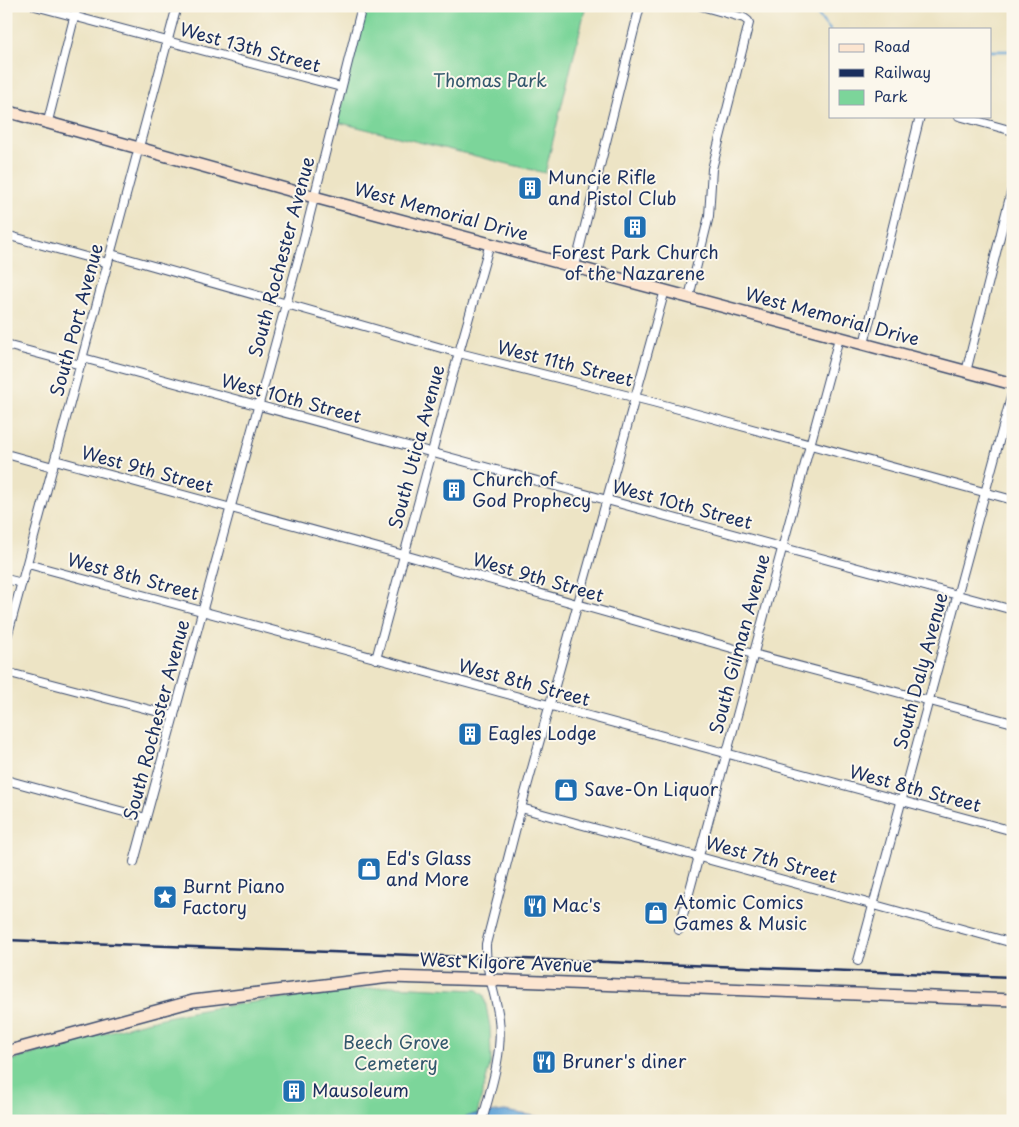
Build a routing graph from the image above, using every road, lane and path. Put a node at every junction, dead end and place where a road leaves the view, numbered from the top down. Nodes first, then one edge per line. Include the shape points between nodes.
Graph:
1 (34, 6) edge
2 (77, 6) edge
3 (177, 6) edge
4 (362, 6) edge
5 (640, 6) edge
6 (701, 6) edge
7 (75, 17) junction
8 (168, 42) junction
9 (342, 87) junction
10 (6, 111) edge
11 (920, 118) edge
12 (966, 118) edge
13 (48, 121) junction
14 (1013, 131) edge
15 (140, 148) junction
16 (1013, 185) edge
17 (314, 196) junction
18 (6, 235) edge
19 (490, 243) junction
20 (110, 254) junction
21 (108, 263) junction
22 (575, 266) junction
23 (665, 290) junction
24 (689, 297) junction
25 (285, 304) junction
26 (839, 338) junction
27 (864, 344) junction
28 (6, 345) edge
29 (459, 352) junction
30 (82, 362) junction
31 (966, 372) junction
32 (1013, 384) edge
33 (1013, 390) edge
34 (635, 398) junction
35 (258, 405) junction
36 (810, 444) junction
37 (432, 452) junction
38 (6, 454) edge
39 (54, 464) junction
40 (984, 493) junction
41 (1013, 500) edge
42 (607, 501) junction
43 (230, 508) junction
44 (782, 548) junction
45 (404, 555) junction
46 (28, 564) junction
47 (6, 579) edge
48 (22, 583) junction
49 (957, 595) junction
50 (578, 606) junction
51 (1013, 610) edge
52 (202, 611) junction
53 (6, 641) edge
54 (753, 654) junction
55 (376, 659) junction
56 (6, 672) edge
57 (929, 700) junction
58 (550, 706) junction
59 (174, 716) junction
60 (1013, 723) edge
61 (726, 753) junction
62 (6, 780) edge
63 (901, 800) junction
64 (521, 808) junction
65 (146, 818) junction
66 (1013, 831) edge
67 (698, 856) junction
68 (134, 862) dead end
69 (873, 904) junction
70 (679, 930) dead end
71 (1013, 943) edge
72 (858, 961) dead end
73 (491, 980) junction
74 (1013, 1000) edge
75 (6, 1052) edge
76 (482, 1121) edge

1 - 7 street, West 13th Street
2 - 7 street
3 - 8 street, South Port Avenue
4 - 9 street, South Rochester Avenue
5 - 22 street
6 - 24 street via 748,21 712,169 710,209
7 - 8 street, West 13th Street
7 - 13 street
8 - 9 street, West 13th Street
8 - 15 street, South Port Avenue
9 - 17 street, South Rochester Avenue
10 - 13 main road, West Memorial Drive
11 - 27 street
12 - 14 street
13 - 15 main road, West Memorial Drive
15 - 17 main road, West Memorial Drive
15 - 20 street, South Port Avenue
16 - 31 street
17 - 19 main road, West Memorial Drive
17 - 25 street, South Rochester Avenue
18 - 21 street
19 - 22 main road, West Memorial Drive
19 - 29 street, South Utica Avenue
20 - 21 street, South Port Avenue
20 - 25 street, West 11th Street
21 - 30 street, South Port Avenue
22 - 23 main road, West Memorial Drive
23 - 24 main road, West Memorial Drive
23 - 34 street
24 - 26 main road, West Memorial Drive
25 - 29 street, West 11th Street
25 - 35 street, South Rochester Avenue
26 - 27 main road, West Memorial Drive
26 - 36 street, South Gilman Avenue
27 - 31 main road, West Memorial Drive
28 - 30 street, West 10th Street
29 - 34 street, West 11th Street
29 - 37 street, South Utica Avenue
30 - 35 street, West 10th Street
30 - 39 street, South Port Avenue
31 - 32 main road, West Memorial Drive
33 - 40 street, South Daly Avenue
34 - 36 street, West 11th Street
34 - 42 street
35 - 37 street, West 10th Street
35 - 43 street, South Rochester Avenue
36 - 40 street, West 11th Street
36 - 44 street, South Gilman Avenue
37 - 42 street, West 10th Street
37 - 45 street, South Utica Avenue
38 - 39 street, West 9th Street
39 - 43 street, West 9th Street
39 - 46 street, South Port Avenue
40 - 41 street, West 11th Street
40 - 49 street, South Daly Avenue
42 - 44 street, West 10th Street
42 - 50 street
43 - 45 street, West 9th Street
43 - 52 street, South Rochester Avenue
44 - 49 street, West 10th Street
44 - 54 street, South Gilman Avenue
45 - 50 street, West 9th Street
45 - 55 street, South Utica Avenue
46 - 48 street, South Port Avenue
46 - 52 street, West 8th Street
47 - 48 street
48 - 53 street, South Port Avenue
49 - 51 street, West 10th Street
49 - 57 street, South Daly Avenue
50 - 54 street, West 9th Street
50 - 58 street
52 - 55 street, West 8th Street
52 - 59 street, South Rochester Avenue
54 - 57 street, West 9th Street
54 - 61 street, South Gilman Avenue
55 - 58 street, West 8th Street
56 - 59 street
57 - 60 street, West 9th Street
57 - 63 street, South Daly Avenue
58 - 61 street, West 8th Street
58 - 64 street
59 - 65 street, South Rochester Avenue
61 - 63 street, West 8th Street
61 - 67 street, South Gilman Avenue
62 - 65 street
63 - 66 street, West 8th Street
63 - 69 street, South Daly Avenue
64 - 67 street, West 7th Street
64 - 73 street via 486,944
65 - 68 street, South Rochester Avenue
67 - 69 street, West 7th Street
67 - 70 street, South Gilman Avenue
69 - 71 street, West 7th Street
69 - 72 street, South Daly Avenue
73 - 74 main road, West Kilgore Avenue
73 - 75 main road, West Kilgore Avenue via 390,977 193,1001
73 - 76 street via 500,1044

